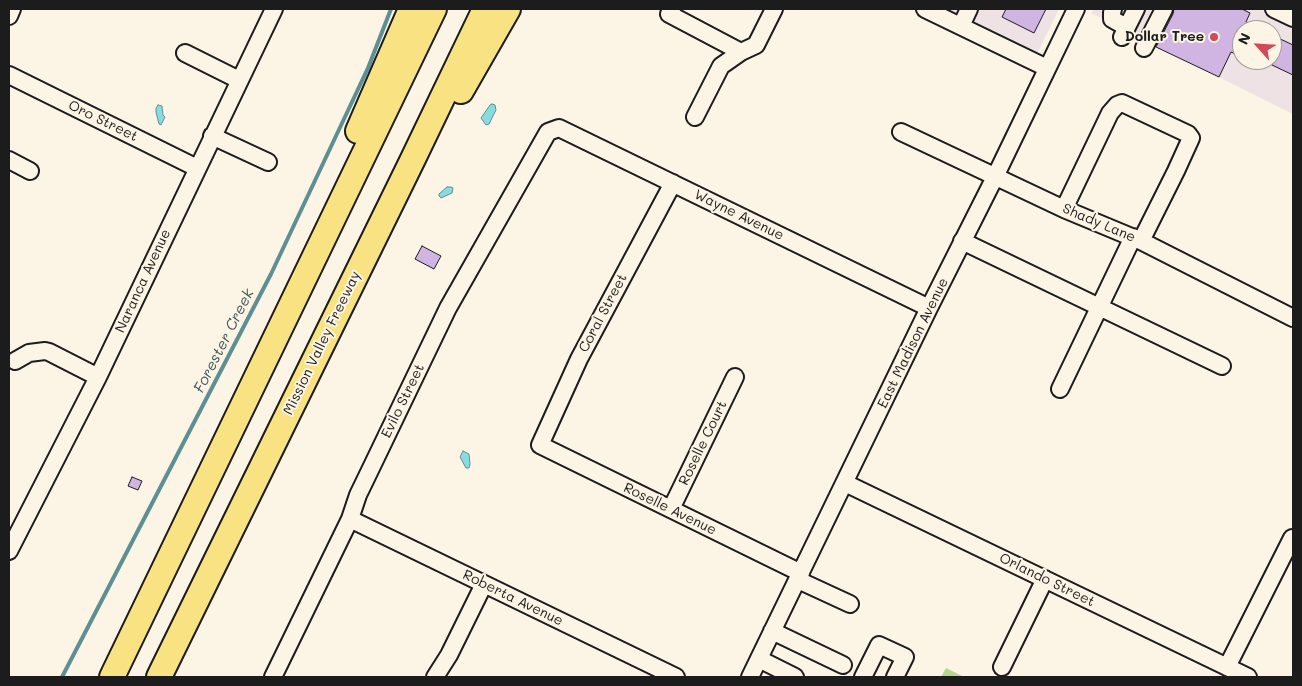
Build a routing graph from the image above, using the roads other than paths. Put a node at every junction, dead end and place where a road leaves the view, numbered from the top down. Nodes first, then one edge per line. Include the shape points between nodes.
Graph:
1 (12, 9) edge
2 (274, 9) edge
3 (410, 9) edge
4 (434, 9) edge
5 (485, 9) edge
6 (508, 9) edge
7 (774, 9) edge
8 (925, 9) edge
9 (969, 9) edge
10 (1076, 9) edge
11 (1113, 9) edge
12 (1136, 9) edge
13 (1164, 9) edge
14 (1274, 9) edge
15 (670, 11) edge
16 (9, 16) edge
17 (1293, 18) edge
18 (961, 26) junction
19 (1144, 48) dead end
20 (741, 52) junction
21 (185, 53) dead end
22 (1047, 68) junction
23 (9, 75) edge
24 (239, 80) junction
25 (695, 117) dead end
26 (548, 132) joint
27 (902, 132) dead end
28 (212, 136) junction
29 (9, 160) edge
30 (268, 162) dead end
31 (412, 162) junction
32 (197, 168) junction
33 (30, 171) dead end
34 (995, 177) junction
35 (673, 183) junction
36 (1064, 209) junction
37 (1137, 239) junction
38 (962, 241) junction
39 (303, 279) junction
40 (929, 308) junction
41 (1099, 308) junction
42 (1293, 318) edge
43 (15, 361) dead end
44 (1222, 366) dead end
45 (98, 376) junction
46 (735, 377) dead end
47 (1060, 389) dead end
48 (540, 445) joint
49 (845, 483) junction
50 (671, 509) junction
51 (350, 519) junction
52 (1292, 538) dead end
53 (9, 550) edge
54 (799, 576) junction
55 (1045, 579) junction
56 (484, 584) junction
57 (850, 604) dead end
58 (772, 631) junction
59 (759, 659) junction
60 (843, 665) dead end
61 (1002, 667) dead end
62 (1227, 667) junction
63 (112, 677) edge
64 (159, 677) edge
65 (274, 677) edge
66 (435, 677) edge
67 (676, 677) edge
68 (750, 677) edge
69 (795, 677) edge
70 (863, 677) edge
71 (895, 677) edge
72 (1248, 677) edge

1 - 16 street
2 - 24 street, Naranca Avenue
3 - 39 highway via 361,125
4 - 39 highway
5 - 31 highway, Mission Valley Freeway
6 - 31 highway via 439,129
7 - 20 street via 756,45
8 - 18 street
9 - 18 street
10 - 22 street, East Madison Avenue
11 - 12 street via 1112,19 1124,32
13 - 19 street
14 - 17 street
15 - 20 street
18 - 22 street
20 - 25 street via 721,66
21 - 24 street
22 - 34 street, East Madison Avenue
23 - 32 street, Oro Street
24 - 28 street, Naranca Avenue
26 - 35 street, Wayne Avenue via 559,128
26 - 51 street, Evilo Street via 448,308 358,495
27 - 34 street, Shady Lane
28 - 30 street
28 - 32 street, Naranca Avenue
29 - 33 street
31 - 64 highway, Mission Valley Freeway
32 - 45 street, Naranca Avenue
34 - 36 street, Shady Lane
34 - 38 street, East Madison Avenue
35 - 40 street, Wayne Avenue
35 - 48 street, Coral Street via 579,359
36 - 37 street, Shady Lane
36 - 37 street via 1110,113 1122,103 1188,134 1190,138 1176,171
37 - 41 street
37 - 42 street, Shady Lane
38 - 40 street, East Madison Avenue
38 - 41 street
39 - 63 highway
40 - 49 street, East Madison Avenue
41 - 44 street
41 - 47 street
43 - 45 street via 29,353 45,351
45 - 53 street, Naranca Avenue
46 - 50 street, Roselle Court
48 - 50 street, Roselle Avenue
49 - 54 street, East Madison Avenue
49 - 55 street, Orlando Street
50 - 54 street, Roselle Avenue
51 - 56 street, Roberta Avenue
51 - 65 street, Evilo Street
52 - 62 street
54 - 57 street, Roselle Avenue
54 - 58 street, East Madison Avenue
55 - 61 street
55 - 62 street, Orlando Street
56 - 66 street
56 - 67 street, Roberta Avenue
58 - 59 street, East Madison Avenue
58 - 60 street
59 - 68 street, East Madison Avenue
59 - 69 street
62 - 72 street, Orlando Street
70 - 71 street via 879,645 905,657

